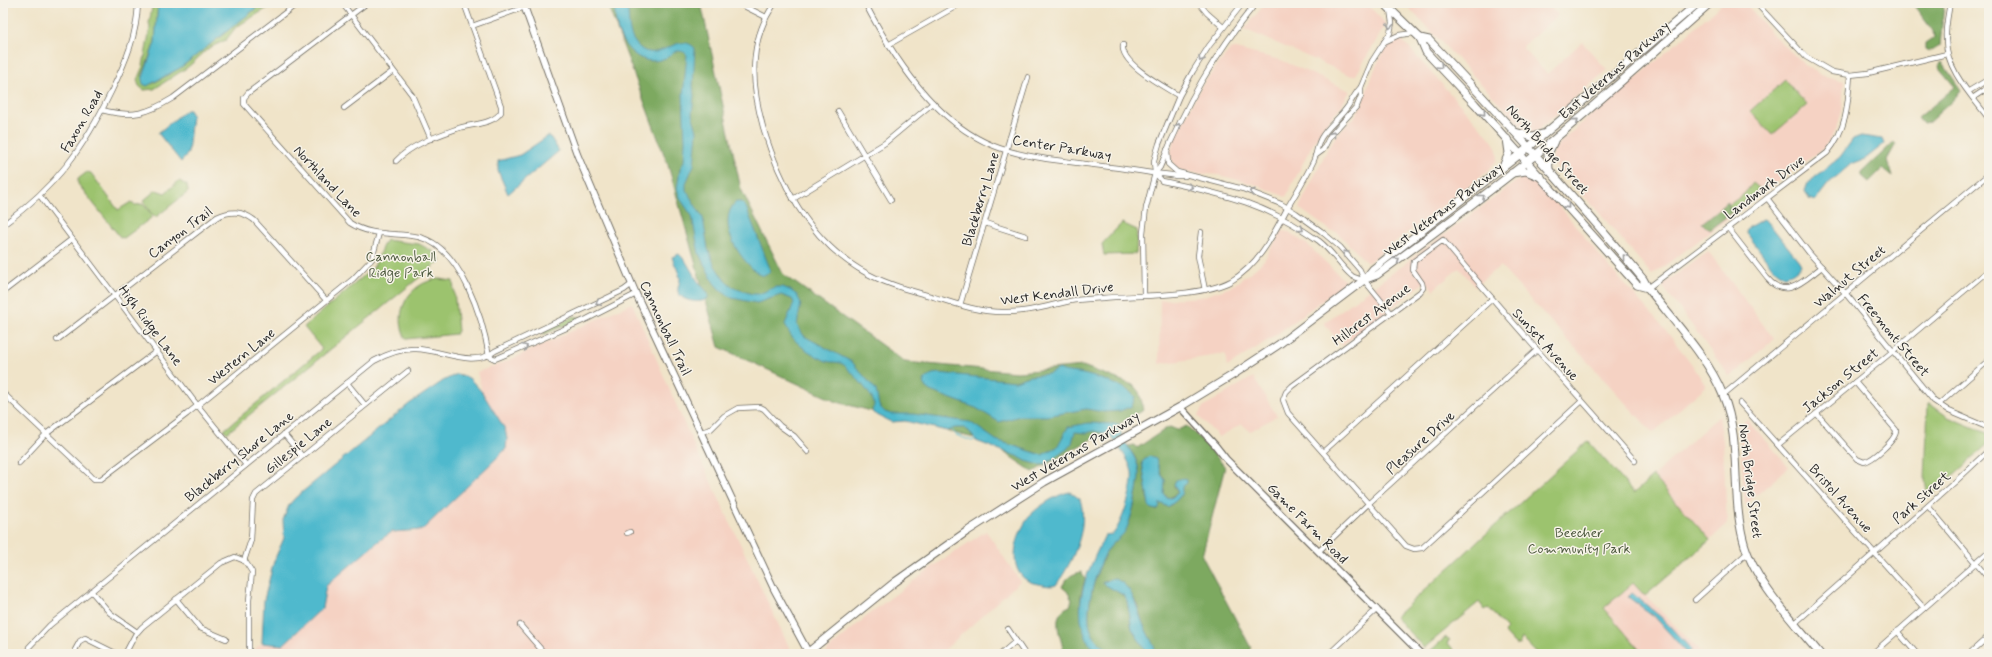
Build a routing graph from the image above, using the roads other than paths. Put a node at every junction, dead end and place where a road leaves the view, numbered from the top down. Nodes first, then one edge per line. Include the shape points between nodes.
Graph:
1 (138, 3) edge
2 (298, 3) edge
3 (342, 3) edge
4 (367, 3) edge
5 (464, 3) edge
6 (738, 3) edge
7 (775, 3) edge
8 (865, 3) edge
9 (1199, 3) edge
10 (1243, 3) edge
11 (1256, 3) edge
12 (1384, 3) edge
13 (1698, 3) edge
14 (1710, 3) edge
15 (1756, 3) edge
16 (1950, 3) edge
17 (524, 5) edge
18 (955, 7) dead end
19 (1390, 9) junction
20 (351, 15) junction
21 (766, 17) junction
22 (472, 26) junction
23 (1223, 27) junction
24 (1417, 35) junction
25 (1384, 42) junction
26 (888, 45) junction
27 (1124, 45) dead end
28 (1948, 54) junction
29 (393, 71) junction
30 (1850, 75) junction
31 (1028, 77) dead end
32 (1989, 79) edge
33 (1989, 87) edge
34 (1969, 91) junction
35 (1180, 96) junction
36 (1974, 96) junction
37 (933, 103) junction
38 (344, 108) dead end
39 (102, 110) junction
40 (838, 111) dead end
41 (1989, 118) edge
42 (1515, 132) junction
43 (1548, 132) junction
44 (1507, 138) junction
45 (1556, 138) junction
46 (431, 139) junction
47 (1529, 147) junction
48 (1006, 150) junction
49 (1167, 150) junction
50 (1521, 154) junction
51 (1535, 155) junction
52 (865, 157) junction
53 (396, 161) dead end
54 (1528, 161) junction
55 (1503, 168) junction
56 (1549, 170) junction
57 (1155, 173) junction
58 (1512, 173) junction
59 (1989, 174) edge
60 (1185, 176) junction
61 (1541, 177) junction
62 (40, 196) junction
63 (1767, 198) junction
64 (793, 199) junction
65 (891, 200) dead end
66 (1288, 208) junction
67 (1283, 217) junction
68 (985, 223) junction
69 (3, 226) edge
70 (1728, 228) junction
71 (1201, 232) dead end
72 (379, 233) junction
73 (1026, 236) dead end
74 (72, 239) junction
75 (1443, 240) joint
76 (1822, 267) junction
77 (1989, 270) edge
78 (1364, 280) junction
79 (632, 284) junction
80 (1648, 288) junction
81 (1205, 290) junction
82 (3, 292) edge
83 (636, 294) junction
84 (1846, 294) junction
85 (114, 295) junction
86 (1144, 295) junction
87 (1492, 299) junction
88 (326, 300) junction
89 (960, 305) junction
90 (583, 310) junction
91 (1391, 313) junction
92 (587, 320) junction
93 (57, 340) dead end
94 (1537, 350) junction
95 (157, 351) junction
96 (1893, 351) junction
97 (489, 356) junction
98 (1989, 360) edge
99 (408, 371) dead end
100 (1855, 382) junction
101 (346, 383) junction
102 (3, 393) edge
103 (1723, 395) junction
104 (1582, 402) junction
105 (1740, 404) dead end
106 (1939, 404) junction
107 (198, 405) junction
108 (365, 405) junction
109 (1180, 407) junction
110 (1816, 414) junction
111 (1989, 428) edge
112 (701, 432) junction
113 (46, 434) junction
114 (284, 434) junction
115 (1779, 444) junction
116 (1989, 450) edge
117 (808, 452) dead end
118 (1323, 452) junction
119 (302, 456) junction
120 (1635, 462) dead end
121 (19, 463) dead end
122 (246, 465) junction
123 (1368, 504) junction
124 (1928, 506) junction
125 (1319, 551) junction
126 (1989, 551) edge
127 (1747, 552) junction
128 (1875, 552) junction
129 (244, 561) junction
130 (1976, 564) junction
131 (1989, 579) edge
132 (92, 591) junction
133 (176, 599) junction
134 (1694, 600) dead end
135 (1924, 608) junction
136 (1377, 609) junction
137 (1794, 624) junction
138 (520, 625) dead end
139 (1008, 629) dead end
140 (1897, 631) junction
141 (137, 632) junction
142 (1989, 636) edge
143 (226, 639) dead end
144 (1016, 641) junction
145 (29, 647) dead end
146 (544, 653) edge
147 (78, 654) edge
148 (117, 654) edge
149 (125, 654) edge
150 (249, 654) edge
151 (808, 654) edge
152 (1001, 654) edge
153 (1025, 654) edge
154 (1329, 654) edge
155 (1421, 654) edge
156 (1820, 654) edge
157 (1872, 654) edge
158 (1917, 654) edge
159 (1969, 654) edge

1 - 39 street, Faxon Road via 132,45
2 - 39 street via 173,98 156,108 138,114 121,115
3 - 20 street
4 - 20 street
5 - 22 street
6 - 21 street
7 - 21 street, West Kendall Drive
8 - 26 street, Center Parkway
9 - 23 street
10 - 23 street
49 -> 11 street via 1189,102 1213,60
12 - 19 main road, North Bridge Street
13 - 43 main road, East Veterans Parkway
45 -> 14 main road, East Veterans Parkway
15 - 30 street via 1810,60 1832,72
16 - 28 street via 1946,40
17 - 22 street
17 - 79 main road, Cannonball Trail via 578,154
18 - 26 street
19 - 24 main road, North Bridge Street
19 -> 25 street, West Kendall Drive via 1391,27
20 - 29 street
20 - 72 street, Northland Lane via 248,93 244,101 246,109 349,221 364,230
21 - 64 street, West Kendall Drive via 754,58 754,89 772,156
22 - 46 street via 502,109 494,119
23 -> 35 street
24 - 25 street via 1400,35
24 - 42 main road, North Bridge Street via 1429,40
24 -> 44 main road, North Bridge Street via 1426,52
25 - 66 street, West Kendall Drive via 1374,57 1361,87 1357,106 1330,136 1323,150 1315,156
26 - 37 street, Center Parkway via 918,87
27 - 35 street via 1126,57 1137,68
28 - 30 street
28 - 34 street via 1954,70
29 - 38 street
29 - 46 street via 417,105
30 - 63 street, Landmark Drive via 1846,119 1836,140 1827,153
31 - 48 street, Blackberry Lane
32 - 34 street
33 - 36 street
34 - 36 street
35 - 57 street via 1159,144 1154,161
36 - 41 street
37 - 48 street, Center Parkway via 979,138
37 - 52 street via 896,136
39 - 62 street, Faxon Road via 88,137 67,167
40 - 52 street
42 - 43 main road via 1532,137
42 - 47 main road, North Bridge Street
43 - 47 main road, East Veterans Parkway
44 - 50 main road, North Bridge Street
44 - 55 main road via 1509,153
45 - 51 main road, East Veterans Parkway
45 - 56 main road via 1548,154
46 - 53 street via 405,151
47 - 50 main road, West Veterans Parkway
47 - 51 main road, North Bridge Street
48 - 57 street, Center Parkway via 1049,159 1118,166
48 - 68 street, Blackberry Lane
49 - 57 street
49 - 60 street, Center Parkway via 1168,164
50 - 54 main road, North Bridge Street
50 - 55 main road, West Veterans Parkway
51 - 54 main road, West Veterans Parkway
51 - 56 main road, North Bridge Street
52 - 64 street
52 - 65 street
54 - 58 main road, West Veterans Parkway
54 - 61 main road, North Bridge Street
55 - 78 main road, West Veterans Parkway via 1373,269
80 -> 56 main road, North Bridge Street via 1598,225
57 - 60 street, Center Parkway
57 -> 67 street, Center Parkway via 1162,181 1242,200
57 - 86 street via 1143,233
58 - 61 main road via 1526,172
78 -> 58 main road, West Veterans Parkway via 1383,270 1464,212
59 - 84 street, Walnut Street
66 -> 60 street, Center Parkway via 1243,190
61 -> 80 main road, North Bridge Street via 1637,284
62 - 69 street, Faxon Road
62 - 74 street, High Ridge Lane
63 - 70 street, Landmark Drive
63 - 76 street, Freemont Street
64 - 89 street, West Kendall Drive via 820,237 853,265 883,281
66 - 67 street, West Kendall Drive
78 -> 66 street, Center Parkway via 1360,270 1330,238
67 -> 78 street, Center Parkway via 1333,253 1353,277
67 - 81 street, West Kendall Drive via 1263,250 1249,267 1231,281
68 - 73 street
68 - 89 street, Blackberry Lane
70 - 76 street via 1769,282 1781,289 1798,285
70 - 80 street, Landmark Drive
71 - 81 street via 1198,256
72 - 88 street, Western Lane via 375,252 368,265
72 - 97 street, Northland Lane via 417,237 431,241 439,248 468,285 483,323
74 - 82 street
74 - 85 street, High Ridge Lane
75 - 87 street, Sunset Avenue
75 - 91 street, Hillcrest Avenue via 1414,261 1413,270 1423,288
76 - 84 street, Freemont Street
77 - 96 street, Jackson Street
78 - 91 street, Center Parkway
78 - 109 main road, West Veterans Parkway via 1277,346
79 - 83 main road, Cannonball Trail
79 -> 90 street, Blackberry Shore Lane
80 - 103 main road, North Bridge Street via 1701,358
81 - 86 street, West Kendall Drive
83 - 92 street, Blackberry Shore Lane
83 - 112 main road, Cannonball Trail
84 - 96 street, Freemont Street
84 - 103 street, Walnut Street
85 - 88 street, Canyon Trail via 217,217 230,212 240,213 254,220
85 - 93 street, Canyon Trail
85 - 95 street, High Ridge Lane
86 - 89 street, West Kendall Drive via 1073,301 1021,312 984,311
87 - 94 street, Sunset Avenue
87 - 118 street
88 - 107 street, Western Lane
90 - 92 street
90 - 97 street, Blackberry Shore Lane
91 - 118 street, Hillcrest Avenue via 1286,392 1283,400 1288,413
97 -> 92 street, Blackberry Shore Lane via 495,359
94 - 104 street, Sunset Avenue
94 - 123 street, Pleasure Drive
95 - 107 street, High Ridge Lane
95 - 113 street
96 - 100 street, Jackson Street
96 - 106 street, Freemont Street
97 - 101 street, Blackberry Shore Lane via 469,358 416,349 402,350 374,361
98 - 106 street
99 - 108 street, Gillespie Lane
100 - 110 street, Jackson Street
100 - 110 street via 1896,430 1895,437 1871,460 1864,462 1857,459
101 - 108 street
101 - 114 street, Blackberry Shore Lane
102 - 113 street
103 - 127 main road, North Bridge Street via 1733,432 1740,520
104 - 120 street, Sunset Avenue
104 - 123 street via 1422,548 1406,546
105 - 115 street, Bristol Avenue
106 - 111 street, Freemont Street
107 - 113 street, Western Lane via 98,480
107 - 122 street, High Ridge Lane
108 - 119 street, Gillespie Lane
109 - 125 street, Game Farm Road via 1226,460
109 - 151 main road, West Veterans Parkway via 1013,501 942,548 864,605
110 - 115 street, Jackson Street
112 - 117 street via 711,429 724,416 738,408 760,407 794,436
112 - 151 main road, Cannonball Trail via 774,589
113 - 121 street
114 - 119 street
114 - 122 street, Blackberry Shore Lane
115 - 128 street, Bristol Avenue
116 - 124 street, Park Street
118 - 123 street
119 - 129 street, Gillespie Lane via 256,494 253,500 250,547
122 - 132 street, Blackberry Shore Lane
123 - 125 street, Pleasure Drive
124 - 128 street, Park Street
124 - 130 street
125 - 136 street, Game Farm Road
126 - 130 street
127 - 134 street
127 - 137 main road, North Bridge Street via 1763,582
128 - 135 street, Bristol Avenue
128 - 137 street, Park Street
129 - 133 street via 234,557 223,561
129 - 150 street via 252,572
130 - 131 street
130 - 135 street
132 - 141 street via 110,613
132 - 145 street, Blackberry Shore Lane via 40,634
133 - 141 street
133 - 143 street via 200,628
135 - 140 street
136 - 154 street
136 - 155 street, Game Farm Road
137 - 156 main road, North Bridge Street
138 - 146 street
139 - 144 street
140 - 157 street
140 - 158 street
141 - 149 street
142 - 159 street
144 - 152 street
144 - 153 street
147 - 148 street via 75,650 76,645 85,638

